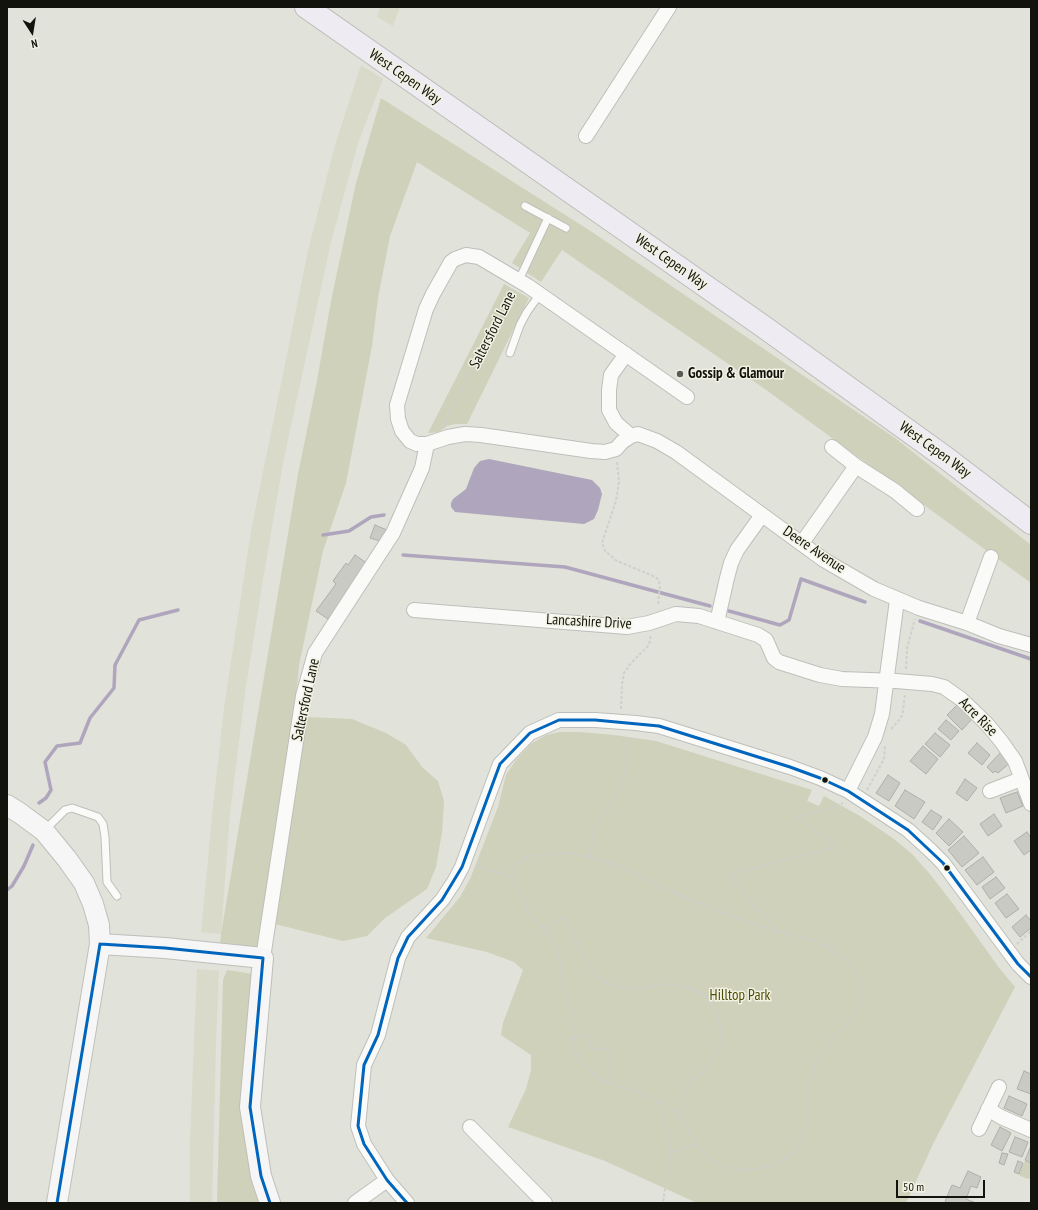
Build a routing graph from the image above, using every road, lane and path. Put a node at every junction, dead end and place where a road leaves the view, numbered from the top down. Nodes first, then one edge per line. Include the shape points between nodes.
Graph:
1 (306, 7) edge
2 (669, 7) edge
3 (586, 136) dead end
4 (524, 206) dead end
5 (548, 218) junction
6 (566, 228) dead end
7 (519, 280) junction
8 (540, 294) junction
9 (510, 353) dead end
10 (626, 354) junction
11 (687, 397) dead end
12 (631, 436) junction
13 (432, 443) junction
14 (832, 447) dead end
15 (616, 449) junction
16 (856, 466) junction
17 (917, 509) dead end
18 (762, 515) junction
19 (1031, 523) edge
20 (802, 543) junction
21 (991, 557) dead end
22 (897, 600) junction
23 (659, 601) dead end
24 (414, 610) dead end
25 (716, 622) junction
26 (649, 623) junction
27 (967, 623) junction
28 (1031, 645) edge
29 (886, 682) junction
30 (623, 722) junction
31 (1021, 779) junction
32 (990, 791) dead end
33 (846, 797) junction
34 (1031, 804) edge
35 (7, 806) edge
36 (44, 831) junction
37 (591, 857) junction
38 (463, 865) junction
39 (511, 877) junction
40 (117, 896) dead end
41 (545, 929) junction
42 (1031, 931) edge
43 (780, 932) junction
44 (100, 944) junction
45 (1008, 950) junction
46 (263, 958) junction
47 (1031, 977) edge
48 (572, 1040) junction
49 (614, 1085) junction
50 (999, 1087) dead end
51 (657, 1100) junction
52 (988, 1109) junction
53 (679, 1114) junction
54 (470, 1127) dead end
55 (979, 1129) dead end
56 (1031, 1130) edge
57 (697, 1144) junction
58 (670, 1153) junction
59 (387, 1180) junction
60 (57, 1203) edge
61 (270, 1203) edge
62 (356, 1203) edge
63 (407, 1203) edge
64 (545, 1203) edge
65 (663, 1203) edge

1 - 19 highway, West Cepen Way via 764,327 946,458
2 - 3 street
4 - 5 lane
5 - 6 lane
5 - 7 lane, Saltersford Lane
7 - 8 street
7 - 13 path, Saltersford Lane
7 - 13 street via 472,255 460,256 451,262 440,280 426,310 397,406 402,431 410,441 417,444
8 - 9 lane via 520,325
8 - 10 street
10 - 11 street
10 - 12 street via 611,375 609,410 616,423
12 - 15 street
12 - 18 street, Deere Avenue via 638,434 676,452
13 - 15 street via 465,434 591,451 605,452
13 - 46 street, Saltersford Lane via 393,533 315,653 303,696
14 - 16 street
15 - 23 path via 619,482 616,501 602,543 605,551 617,561 658,579
16 - 17 street via 895,491
16 - 20 street
18 - 20 street, Deere Avenue
18 - 25 street via 731,563
20 - 22 street, Deere Avenue via 824,560
21 - 27 street
22 - 27 street, Deere Avenue
22 - 29 street
24 - 26 street, Lancashire Drive via 627,627
25 - 26 street, Lancashire Drive via 699,616 676,614
25 - 29 street, Lancashire Drive via 766,640 774,658 783,664 842,679
26 - 30 path via 649,646 624,673
27 - 28 street, Deere Avenue
29 - 31 street, Acre Rise via 932,684 944,687 956,695 1001,741 1015,761
29 - 33 street via 882,714 875,737
30 - 33 street via 660,726 686,733 790,767 820,778
30 - 37 path via 626,761 624,778 615,799 600,820 591,848
30 - 38 street via 559,720 530,733 500,764
31 - 32 street
31 - 34 street, Acre Rise
33 - 43 path via 832,808 796,817 837,847 728,875
33 - 45 street via 908,830 931,851 943,863
35 - 36 main road
36 - 40 lane via 54,819 72,808 98,817 103,824 105,837 107,882
36 - 44 main road via 84,883 97,918
37 - 39 path via 568,853 528,856 519,863
37 - 43 path via 624,868 716,910
38 - 39 path
38 - 59 street via 442,900 408,937 398,958 378,1035 364,1065 358,1126 364,1144
39 - 41 path via 529,913
41 - 48 path via 555,944 560,961 571,1012
41 - 53 path via 565,917 585,960 594,974 605,982 622,988 637,989 665,984 689,986 706,996 716,1011 722,1033 719,1047 713,1060 683,1092
42 - 45 path
43 - 57 path via 815,941 846,959 856,972 861,986 861,1000 853,1015 824,1045 815,1064 809,1083 807,1124 802,1138 790,1155 759,1169 739,1170 722,1166 712,1160
44 - 46 main road
44 - 60 main road
45 - 47 street
46 - 61 main road, Saltersford Lane via 250,1107 261,1176
48 - 49 path via 572,1046 586,1069
48 - 49 path via 588,1035 592,1048 611,1051 610,1067
49 - 51 path
50 - 52 street
51 - 53 path
51 - 58 path via 668,1131
52 - 55 street
52 - 56 street
53 - 57 path
54 - 64 street
57 - 58 path
58 - 65 path
59 - 62 street
59 - 63 street

